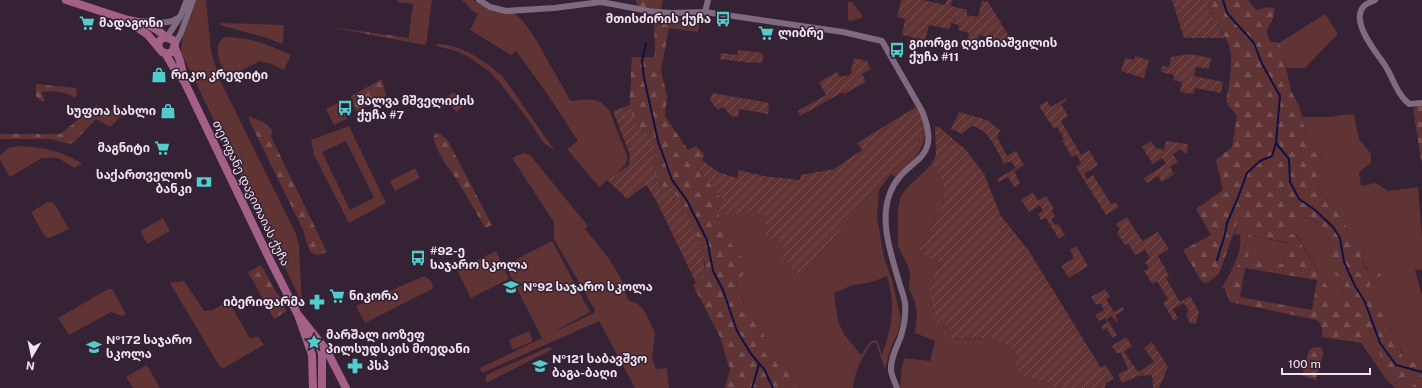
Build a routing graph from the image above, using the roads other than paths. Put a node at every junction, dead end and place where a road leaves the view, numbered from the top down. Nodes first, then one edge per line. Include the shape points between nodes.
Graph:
1 (66, 0) edge
2 (187, 0) edge
3 (193, 0) edge
4 (480, 0) edge
5 (708, 0) edge
6 (1375, 0) edge
7 (705, 12) junction
8 (180, 17) junction
9 (128, 20) junction
10 (138, 21) junction
11 (166, 37) junction
12 (175, 46) junction
13 (158, 47) junction
14 (164, 53) junction
15 (184, 81) junction
16 (1422, 103) edge
17 (298, 315) junction
18 (318, 341) junction
19 (308, 344) junction
20 (313, 388) edge
21 (322, 388) edge
22 (346, 388) edge
23 (897, 388) edge

1 - 9 main road
2 - 8 street
3 - 12 street
4 - 7 street via 490,7 506,11 601,2 671,13
5 - 7 street
6 - 16 street via 1361,10 1364,34 1399,93 1409,104
7 - 23 street via 843,32 882,41 922,111 928,132 926,151 894,185 886,211 889,246 904,303 904,320 891,371
8 - 10 street via 173,22 165,23
8 - 11 street
9 - 10 main road
9 - 13 main road via 148,35
10 - 11 main road
11 - 12 main road via 173,40
11 - 13 main road via 159,41
12 - 14 main road via 172,52
12 - 15 main road, თეოფანე დავითაიას ქუჩა
13 - 14 main road
14 - 15 main road, თეოფანე დავითაიას ქუჩა
15 - 17 main road, თეოფანე დავითაიას ქუჩა
17 - 18 main road, თეოფანე დავითაიას ქუჩა
17 - 19 main road, თეოფანე დავითაიას ქუჩა
18 - 19 main road via 313,348
18 - 21 main road via 322,354
18 - 22 main road, თეოფანე დავითაიას ქუჩა via 327,351
19 - 20 main road, თეოფანე დავითაიას ქუჩა via 312,355

